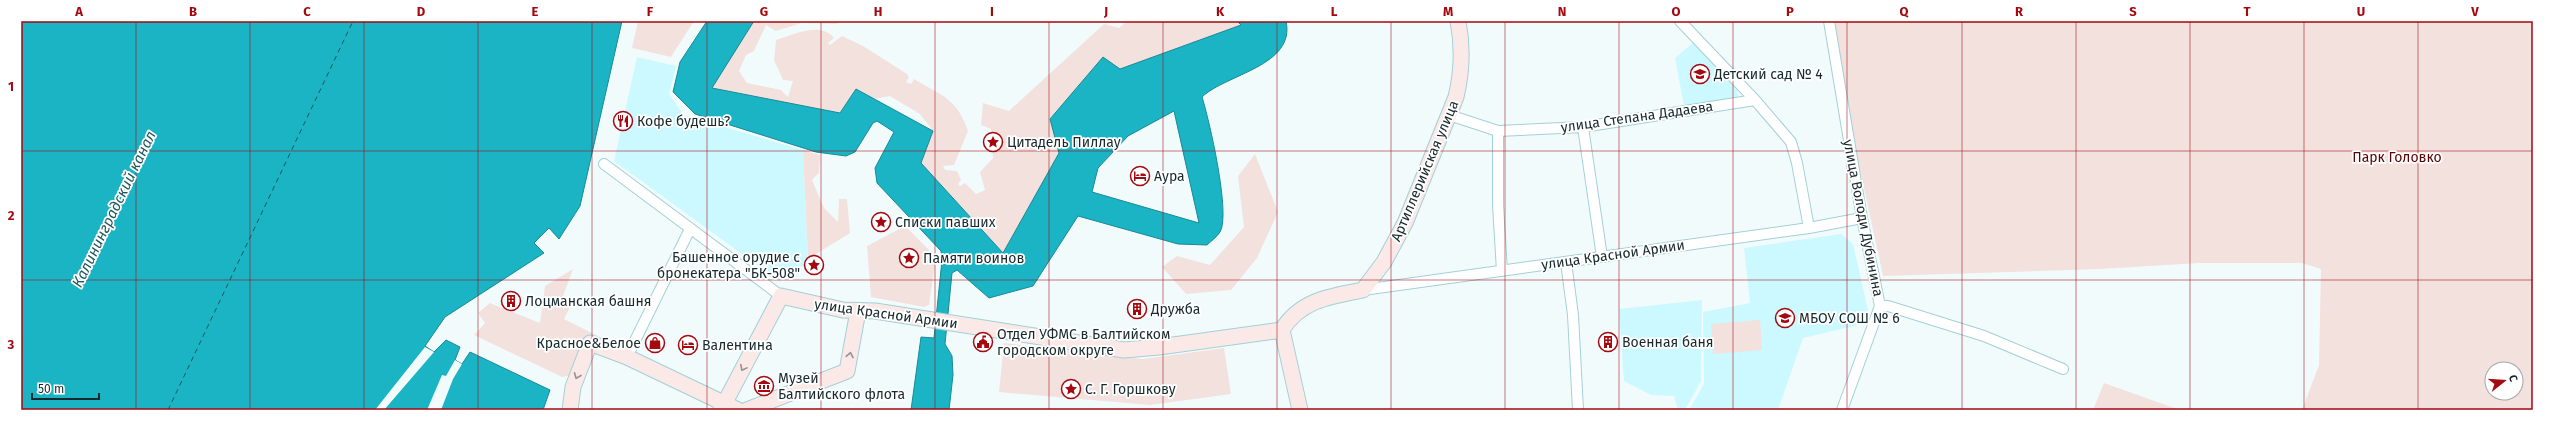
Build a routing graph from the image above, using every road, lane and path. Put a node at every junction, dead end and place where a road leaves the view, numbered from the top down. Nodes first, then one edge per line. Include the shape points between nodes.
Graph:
1 (1458, 21) edge
2 (1680, 21) edge
3 (1829, 21) edge
4 (1755, 100) junction
5 (1449, 115) junction
6 (1583, 127) junction
7 (1498, 131) junction
8 (604, 164) dead end
9 (1862, 218) junction
10 (1809, 228) junction
11 (690, 229) junction
12 (1602, 257) junction
13 (1566, 262) junction
14 (1502, 271) junction
15 (1363, 290) junction
16 (781, 296) junction
17 (1880, 306) junction
18 (858, 311) junction
19 (1282, 330) junction
20 (627, 357) junction
21 (2063, 369) dead end
22 (723, 407) edge
23 (570, 410) edge
24 (738, 410) edge
25 (747, 410) edge
26 (1300, 410) edge
27 (1578, 410) edge
28 (1842, 410) edge

1 - 5 street, Артиллерийская улица via 1461,36 1461,77
2 - 4 street
3 - 9 street, улица Володи Дубинина
4 - 6 street, улица Степана Дадаева
4 - 10 street via 1791,142
5 - 7 street, улица Степана Дадаева
5 - 15 street, Артиллерийская улица via 1405,223 1384,262
6 - 7 street, улица Степана Дадаева
6 - 12 street
7 - 14 street via 1498,205
8 - 11 street, улица Красной Армии
9 - 10 street, улица Красной Армии
9 - 17 street, улица Володи Дубинина
10 - 12 street, улица Красной Армии
11 - 16 street, улица Красной Армии
11 - 20 street
12 - 13 street, улица Красной Армии
13 - 14 street, улица Красной Армии
13 - 27 street via 1573,315
14 - 15 street, улица Красной Армии
15 - 19 street via 1308,304 1288,321
16 - 18 street, улица Красной Армии
16 -> 22 street
17 - 21 street via 1888,306 1984,336
17 - 28 street, улица Володи Дубинина
18 - 19 street, улица Красной Армии via 875,311 1124,350
25 -> 18 street via 847,371
19 - 26 street
20 - 22 street
20 -> 23 street via 590,343 573,387
22 - 24 street

